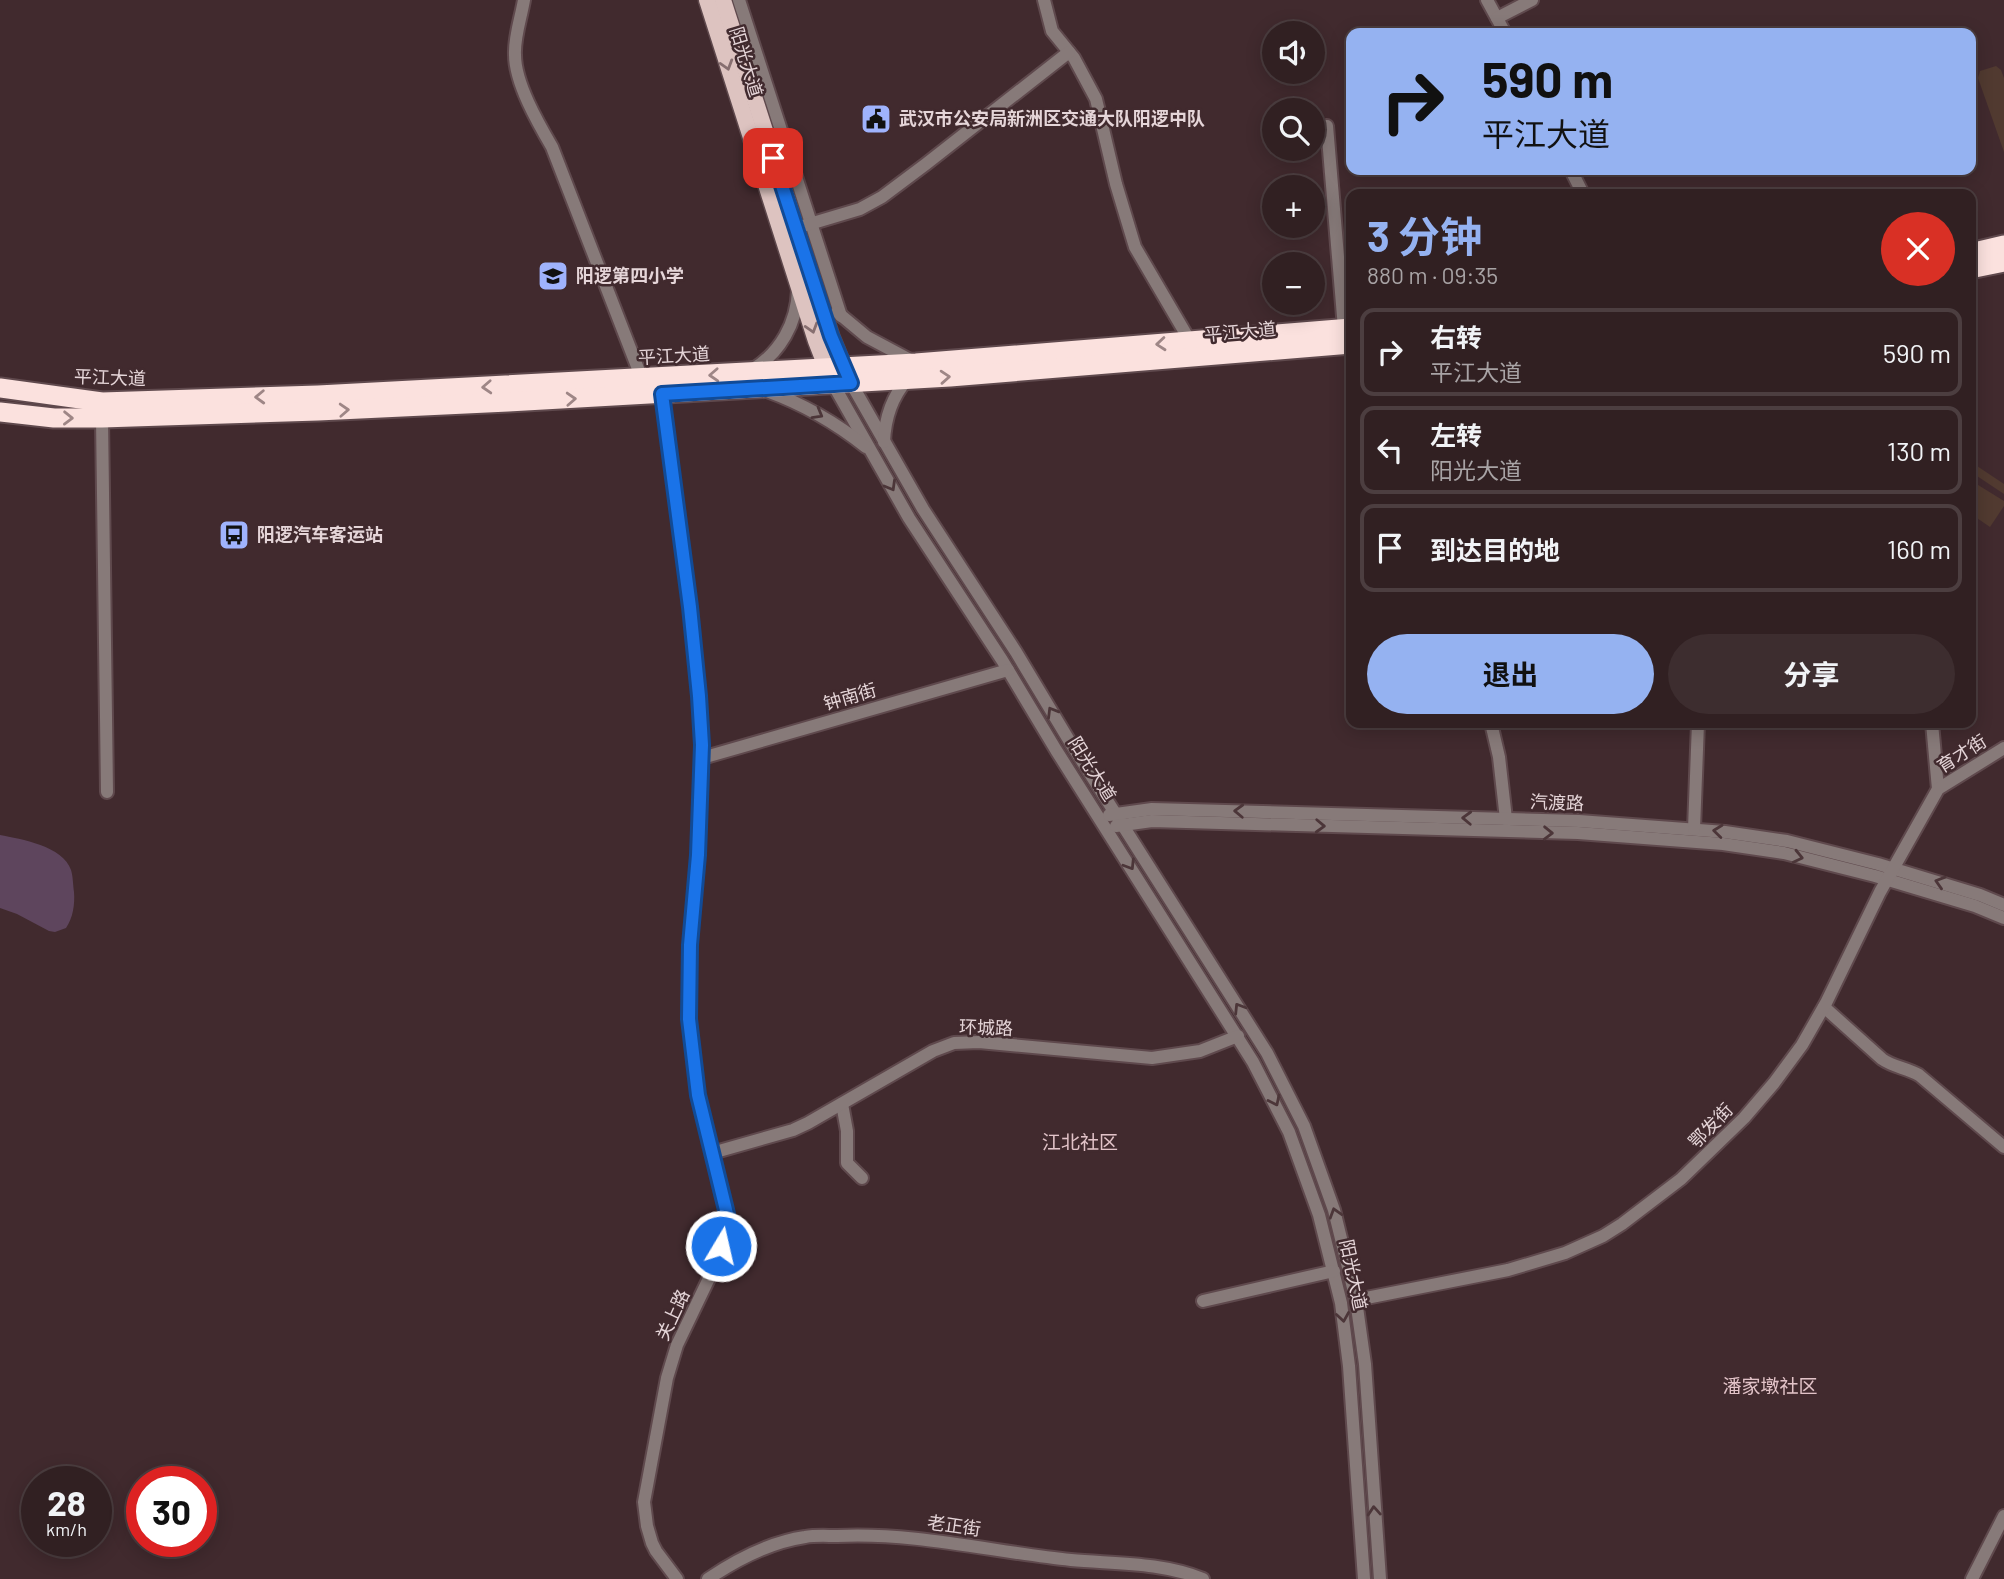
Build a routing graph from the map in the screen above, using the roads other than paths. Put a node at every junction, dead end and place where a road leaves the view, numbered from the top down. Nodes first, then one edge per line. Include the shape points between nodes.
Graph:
1 (524, 0) edge
2 (707, 0) edge
3 (723, 0) edge
4 (739, 0) edge
5 (1044, 0) edge
6 (1487, 0) edge
7 (1532, 0) edge
8 (1497, 18) junction
9 (1502, 28) edge
10 (1069, 52) junction
11 (1327, 126) dead end
12 (804, 226) junction
13 (2004, 245) edge
14 (1976, 252) edge
15 (2004, 262) edge
16 (1976, 268) edge
17 (798, 286) junction
18 (816, 289) junction
19 (1346, 305) edge
20 (841, 316) junction
21 (1346, 333) edge
22 (1346, 333) edge
23 (1190, 341) junction
24 (911, 371) junction
25 (839, 376) junction
26 (642, 379) junction
27 (753, 381) junction
28 (0, 388) edge
29 (662, 394) junction
30 (0, 412) edge
31 (102, 418) junction
32 (884, 442) junction
33 (871, 451) junction
34 (1008, 670) junction
35 (1492, 728) edge
36 (1698, 728) edge
37 (1933, 728) edge
38 (2004, 748) edge
39 (702, 758) junction
40 (1938, 789) junction
41 (107, 792) dead end
42 (1116, 814) junction
43 (1506, 819) junction
44 (1102, 822) junction
45 (1123, 825) junction
46 (1694, 829) junction
47 (1890, 874) junction
48 (2004, 905) edge
49 (2004, 918) edge
50 (1824, 1007) junction
51 (1238, 1036) junction
52 (842, 1104) junction
53 (2004, 1147) edge
54 (712, 1153) junction
55 (862, 1178) dead end
56 (1334, 1271) junction
57 (1356, 1300) junction
58 (1203, 1301) dead end
59 (2004, 1516) edge
60 (677, 1579) edge
61 (708, 1579) edge
62 (1203, 1579) edge
63 (1364, 1579) edge
64 (1380, 1579) edge
65 (1972, 1579) edge

1 - 26 street via 515,50 518,75 552,147
2 -> 17 main road, 阳光大道
3 - 12 main road, 阳光大道
4 - 12 street
5 - 10 street via 1052,32
6 - 8 street
7 - 8 street
8 - 9 street
10 - 12 street via 882,197 860,209
10 - 23 street via 1096,99 1135,247
11 - 19 street
12 - 18 main road, 阳光大道
12 - 20 street
13 - 14 highway
15 - 16 highway
17 -> 25 main road, 阳光大道
17 - 27 street via 786,335
18 - 20 street
18 - 25 main road, 阳光大道
20 - 24 street
21 - 23 highway, 平江大道
24 -> 22 highway, 平江大道
23 -> 24 highway, 平江大道
24 - 25 highway, 平江大道
24 - 32 street via 889,409
25 - 27 highway, 平江大道
25 - 32 street, 阳光大道
25 - 33 street, 阳光大道
27 -> 26 highway, 平江大道
26 -> 28 highway, 平江大道 via 102,402
27 - 29 highway, 平江大道
27 -> 33 street via 824,417
31 -> 29 highway, 平江大道
29 - 39 street, 关上路 via 693,633
30 -> 31 highway, 平江大道
31 - 41 street
42 -> 32 street, 阳光大道
33 -> 34 street, 阳光大道
34 - 39 street, 钟南街
34 - 44 street, 阳光大道
35 - 43 street
36 - 46 street
37 - 40 street
38 - 40 street, 育才街
39 - 54 street, 关上路 via 689,1019 698,1095
40 - 47 street, 鄂发街
43 -> 42 street, 汽渡路 via 1152,809
42 - 44 street, 汽渡路
42 - 45 street, 阳光大道
43 - 46 street, 汽渡路
44 - 45 street, 汽渡路
44 -> 51 street, 阳光大道
45 -> 47 street, 汽渡路 via 1153,821 1659,838 1723,844
57 -> 45 street, 阳光大道 via 1334,1210 1292,1098
47 -> 46 street, 汽渡路 via 1787,841
48 -> 47 street, 汽渡路
47 - 49 street, 汽渡路
47 - 50 street, 鄂发街
50 - 53 street via 1882,1059 1919,1075
50 - 57 street, 鄂发街 via 1788,1064 1744,1118 1681,1179 1622,1224 1583,1246 1527,1266
51 - 52 street, 环城路 via 1200,1051 1152,1058 954,1043
51 -> 56 street, 阳光大道 via 1293,1141
52 - 54 street, 环城路 via 793,1130
52 - 55 street via 847,1163
54 - 60 street, 关上路 via 727,1214 724,1230 713,1270 674,1353 644,1502 652,1543
56 - 58 street
56 -> 63 street, 阳光大道 via 1349,1366
64 -> 57 street, 阳光大道
59 - 65 street
61 - 62 street, 老正街 via 741,1559 789,1541 858,1535 902,1536 1070,1560 1167,1567

